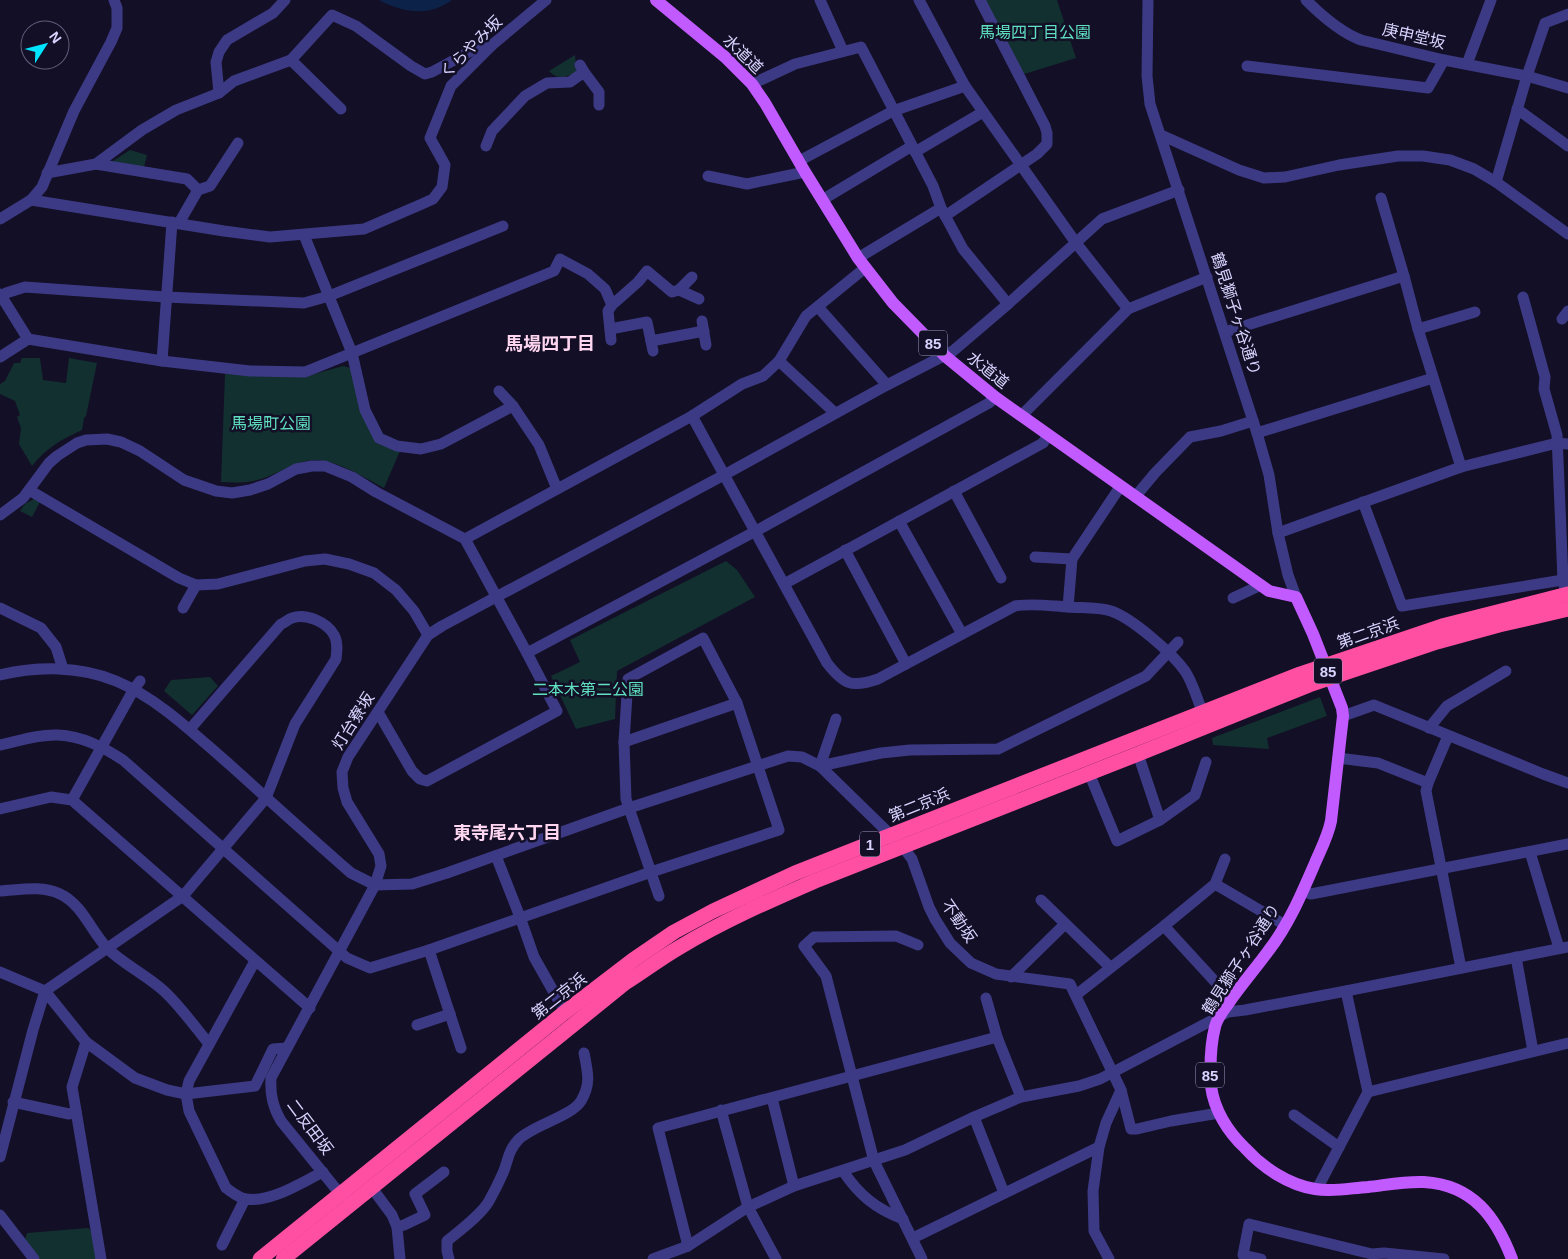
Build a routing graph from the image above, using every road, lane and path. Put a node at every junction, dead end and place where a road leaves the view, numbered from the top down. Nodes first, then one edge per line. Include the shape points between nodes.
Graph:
1 (114, 0) edge
2 (285, 0) edge
3 (546, 0) edge
4 (656, 0) edge
5 (820, 0) edge
6 (919, 0) edge
7 (980, 0) edge
8 (1148, 0) edge
9 (1306, 0) edge
10 (1491, 0) edge
11 (1568, 14) edge
12 (492, 45) junction
13 (843, 51) junction
14 (291, 60) junction
15 (1444, 60) junction
16 (1467, 64) junction
17 (1247, 66) dead end
18 (1527, 76) junction
19 (752, 84) junction
20 (965, 86) junction
21 (1568, 88) edge
22 (219, 93) junction
23 (599, 105) dead end
24 (341, 109) dead end
25 (1517, 109) junction
26 (893, 110) junction
27 (983, 112) junction
28 (1161, 134) junction
29 (238, 143) dead end
30 (486, 146) dead end
31 (1568, 146) edge
32 (913, 149) junction
33 (798, 161) junction
34 (96, 164) junction
35 (1021, 165) junction
36 (805, 172) junction
37 (47, 173) junction
38 (708, 176) dead end
39 (1496, 182) junction
40 (198, 190) junction
41 (1178, 190) junction
42 (1381, 198) dead end
43 (31, 200) junction
44 (822, 200) junction
45 (943, 212) junction
46 (0, 219) edge
47 (175, 223) junction
48 (503, 226) dead end
49 (1568, 234) edge
50 (304, 235) junction
51 (1076, 243) junction
52 (862, 263) junction
53 (1404, 276) junction
54 (692, 277) dead end
55 (1207, 277) junction
56 (679, 290) junction
57 (0, 296) edge
58 (329, 296) junction
59 (166, 297) junction
60 (1523, 297) dead end
61 (699, 299) dead end
62 (1008, 304) junction
63 (612, 305) junction
64 (818, 307) junction
65 (1128, 309) junction
66 (1475, 312) dead end
67 (1418, 329) junction
68 (1225, 332) junction
69 (28, 339) junction
70 (706, 344) dead end
71 (352, 353) junction
72 (944, 356) junction
73 (0, 357) edge
74 (162, 361) junction
75 (779, 361) junction
76 (1434, 378) junction
77 (887, 385) junction
78 (499, 391) dead end
79 (995, 397) junction
80 (514, 406) junction
81 (835, 413) junction
82 (692, 416) junction
83 (1021, 416) junction
84 (1253, 421) junction
85 (1257, 433) junction
86 (1048, 435) junction
87 (1562, 444) edge
88 (1461, 466) junction
89 (724, 475) junction
90 (1120, 487) junction
91 (557, 489) junction
92 (29, 490) junction
93 (954, 491) junction
94 (1135, 497) junction
95 (1363, 502) junction
96 (0, 515) edge
97 (899, 521) junction
98 (754, 532) junction
99 (1278, 533) junction
100 (465, 540) junction
101 (845, 550) junction
102 (1035, 557) dead end
103 (1072, 559) junction
104 (1001, 578) dead end
105 (784, 584) junction
106 (196, 585) junction
107 (1261, 585) junction
108 (1566, 594) edge
109 (1296, 597) junction
110 (497, 598) junction
111 (1233, 598) dead end
112 (1068, 607) junction
113 (0, 608) edge
114 (183, 608) dead end
115 (962, 634) junction
116 (428, 635) junction
117 (1178, 642) dead end
118 (527, 653) junction
119 (1168, 653) junction
120 (906, 664) junction
121 (63, 668) junction
122 (1506, 671) dead end
123 (0, 675) edge
124 (137, 685) junction
125 (737, 703) junction
126 (378, 712) junction
127 (1343, 712) junction
128 (1204, 713) junction
129 (836, 719) dead end
130 (1430, 728) junction
131 (190, 729) junction
132 (1448, 736) junction
133 (624, 742) junction
134 (0, 745) edge
135 (101, 746) junction
136 (1138, 754) junction
137 (1338, 758) junction
138 (1206, 762) dead end
139 (758, 766) junction
140 (820, 766) junction
141 (1089, 773) junction
142 (1428, 783) junction
143 (1568, 783) edge
144 (266, 798) junction
145 (72, 800) junction
146 (629, 808) junction
147 (0, 809) edge
148 (1160, 820) junction
149 (891, 836) junction
150 (1568, 844) edge
151 (902, 846) junction
152 (223, 848) junction
153 (1530, 852) junction
154 (496, 856) junction
155 (1225, 859) dead end
156 (1441, 868) junction
157 (651, 872) junction
158 (1216, 884) junction
159 (374, 885) junction
160 (0, 891) edge
161 (1303, 891) junction
162 (183, 896) junction
163 (659, 896) dead end
164 (1041, 900) dead end
165 (520, 917) junction
166 (1066, 924) junction
167 (1164, 926) junction
168 (1285, 926) junction
169 (918, 945) dead end
170 (1564, 947) edge
171 (107, 948) junction
172 (339, 950) junction
173 (429, 950) junction
174 (1516, 957) junction
175 (255, 961) junction
176 (1110, 967) junction
177 (1461, 968) junction
178 (0, 972) edge
179 (1011, 977) junction
180 (45, 991) junction
181 (1346, 991) junction
182 (1076, 995) junction
183 (986, 998) dead end
184 (1232, 999) junction
185 (310, 1008) junction
186 (565, 1012) junction
187 (450, 1014) junction
188 (1220, 1015) junction
189 (417, 1025) dead end
190 (997, 1037) junction
191 (86, 1042) junction
192 (1568, 1043) edge
193 (209, 1044) junction
194 (287, 1048) junction
195 (461, 1048) dead end
196 (1533, 1051) junction
197 (584, 1054) dead end
198 (1114, 1072) junction
199 (852, 1076) junction
200 (1121, 1090) junction
201 (1368, 1092) junction
202 (186, 1094) junction
203 (1021, 1097) junction
204 (772, 1098) junction
205 (13, 1103) junction
206 (0, 1105) edge
207 (722, 1110) junction
208 (76, 1112) junction
209 (1219, 1113) junction
210 (1294, 1115) dead end
211 (974, 1117) junction
212 (1099, 1147) junction
213 (1339, 1148) junction
214 (0, 1157) edge
215 (874, 1161) junction
216 (843, 1171) junction
217 (323, 1172) junction
218 (444, 1172) dead end
219 (794, 1186) junction
220 (372, 1188) junction
221 (1317, 1189) junction
222 (1004, 1193) junction
223 (245, 1199) junction
224 (345, 1200) junction
225 (748, 1207) junction
226 (0, 1215) edge
227 (903, 1219) junction
228 (397, 1226) junction
229 (913, 1238) junction
230 (222, 1245) dead end
231 (688, 1246) junction
232 (1371, 1256) edge
233 (659, 1258) edge
234 (34, 1259) edge
235 (101, 1259) edge
236 (260, 1259) edge
237 (283, 1259) edge
238 (400, 1259) edge
239 (449, 1259) edge
240 (776, 1259) edge
241 (922, 1259) edge
242 (1109, 1259) edge
243 (1261, 1259) edge
244 (1444, 1259) edge
245 (1512, 1259) edge

1 - 37 street via 117,28 74,111
2 - 22 street via 273,13 227,40 216,62
3 - 12 street, くらやみ坂
4 - 19 main road, 水道道 / 85 via 725,57
5 - 13 street
6 - 20 street
7 - 35 street via 1047,133 1045,147
8 - 28 street, 鶴見獅子ヶ谷通り via 1148,90
9 - 15 street, 庚申堂坂 via 1350,36
10 - 16 street
11 - 18 street via 1545,23
12 - 14 street via 482,45 424,74 356,26 332,15
12 - 50 street, くらやみ坂 via 451,86 430,138 445,165 442,187 433,199 364,229
13 - 19 street via 795,64
13 - 26 street via 861,46
14 - 22 street via 234,81
14 - 24 street
15 - 16 street, 庚申堂坂
15 - 17 street via 1428,88
16 - 18 street, 庚申堂坂
18 - 21 street, 庚申堂坂
18 - 25 street
19 - 33 main road, 水道道 / 85
20 - 26 street
20 - 27 street
22 - 34 street via 176,110
23 - 30 street via 599,92 582,69 570,82 547,83 525,96 492,131
25 - 31 street
25 - 39 street
26 - 32 street
26 - 33 street
27 - 32 street
27 - 35 street
28 - 39 street via 1264,178 1285,178 1398,156 1423,156 1450,160
28 - 41 street, 鶴見獅子ヶ谷通り
29 - 40 street via 210,186
32 - 44 street
32 - 45 street
33 - 36 main road, 水道道 / 85
34 - 37 street
34 - 40 street via 187,179
35 - 45 street
35 - 51 street
36 - 38 street via 747,184
36 - 44 main road, 水道道 / 85
37 - 43 street via 42,187
39 - 49 street
40 - 47 street
41 - 51 street via 1102,219
41 - 55 street, 鶴見獅子ヶ谷通り
42 - 53 street
43 - 46 street
43 - 47 street
44 - 52 main road, 水道道 / 85
45 - 52 street
45 - 62 street via 963,248
47 - 50 street via 270,236
47 - 59 street
48 - 58 street
50 - 58 street
51 - 62 street
51 - 65 street
52 - 64 street
52 - 72 main road, 水道道 / 85 via 893,303
53 - 67 street
53 - 68 street
54 - 56 street
55 - 65 street
55 - 68 street, 鶴見獅子ヶ谷通り
56 - 61 street
56 - 63 street via 672,292 647,270
57 - 59 street via 25,287
57 - 69 street
58 - 59 street via 304,303
58 - 71 street
59 - 74 street
60 - 87 street via 1545,377 1544,389
62 - 72 street
63 - 70 street via 608,311 610,334 647,322 652,346 703,326
63 - 71 street via 600,284 560,259 554,271
64 - 75 street via 806,316
64 - 77 street
65 - 83 street
66 - 67 street
67 - 76 street
68 - 84 street, 鶴見獅子ヶ谷通り
69 - 73 street
69 - 74 street
71 - 74 street via 304,372 250,371
71 - 80 street via 365,410 373,428 379,438 397,446 422,449 441,444
72 - 77 street
72 - 79 main road, 水道道 / 85
75 - 81 street
75 - 82 street via 763,376 742,384
76 - 85 street
76 - 88 street
77 - 81 street
78 - 80 street
79 - 83 main road, 水道道 / 85
79 - 98 street
80 - 91 street via 539,445
81 - 89 street
82 - 89 street
82 - 91 street
83 - 86 main road, 水道道 / 85
84 - 85 street, 鶴見獅子ヶ谷通り
84 - 94 street via 1190,437
85 - 99 street, 鶴見獅子ヶ谷通り via 1269,475
86 - 90 main road, 水道道 / 85
86 - 93 street via 1043,443
87 - 88 street
87 - 108 street
88 - 95 street
89 - 98 street
89 - 110 street
90 - 94 main road, 水道道 / 85
90 - 103 street
91 - 100 street
92 - 96 street
92 - 100 street via 49,463 67,449 86,440 107,439 140,451 184,480 216,492 250,490 296,469 325,466 352,477
92 - 106 street
93 - 97 street
93 - 104 street
94 - 107 main road, 水道道 / 85
95 - 99 street
95 - 108 street via 1402,606
97 - 101 street
97 - 115 street
98 - 105 street
98 - 118 street
99 - 109 street, 鶴見獅子ヶ谷通り
100 - 110 street
101 - 105 street
101 - 120 street
102 - 103 street
103 - 112 street
105 - 120 street via 827,663 840,678 863,684
106 - 114 street
106 - 116 street via 218,584 305,561 325,559 349,564 374,573 396,590
107 - 109 main road, 水道道 / 85 via 1270,592
107 - 111 street
108 - 128 highway, 第二京浜 / 1 via 1442,626 1300,674
108 - 136 highway, 第二京浜 / 1 via 1490,627 1365,665
109 - 127 main road, 鶴見獅子ヶ谷通り / 85
110 - 116 street
110 - 118 street
112 - 115 street via 1014,603
112 - 119 street via 1110,611 1127,619
113 - 121 street via 41,628 56,647
115 - 120 street
116 - 126 street, 灯台寮坂
117 - 119 street
118 - 126 street via 557,711 427,781 412,771
119 - 128 street via 1191,681
119 - 140 street via 1146,676 998,749 910,750
121 - 123 street
121 - 124 street
122 - 130 street via 1447,706
124 - 131 street
124 - 135 street
125 - 133 street
125 - 133 street via 703,638 628,679
125 - 139 street
126 - 159 street, 灯台寮坂 via 348,757 342,772 342,788 347,802 379,854 381,866
127 - 130 street via 1374,705
127 - 137 main road, 鶴見獅子ヶ谷通り / 85
128 - 149 highway, 第二京浜 / 1
129 - 140 street
130 - 132 street
131 - 144 street
131 - 144 street via 281,624 293,618 310,618 326,625 334,635 338,649 336,659 295,724
132 - 142 street
132 - 143 street
133 - 146 street
134 - 135 street via 58,735
135 - 145 street
135 - 152 street via 123,760
136 - 141 highway, 第二京浜 / 1
136 - 148 street
137 - 142 street via 1378,763
137 - 161 main road, 鶴見獅子ヶ谷通り / 85 via 1330,827
138 - 148 street via 1195,795
139 - 140 street via 788,756 802,757
139 - 146 street
139 - 157 street via 779,830
140 - 149 street, 不動坂
141 - 148 street via 1117,841
141 - 151 highway, 第二京浜 / 1
142 - 156 street via 1426,791
144 - 152 street
144 - 159 street via 351,874
145 - 147 street via 51,797
145 - 162 street
146 - 154 street
146 - 157 street
149 - 151 street, 不動坂
149 - 186 highway, 第二京浜 / 1 via 795,873 713,911 633,960
150 - 153 street
151 - 179 street, 不動坂 via 912,858 929,907 950,943 972,963
151 - 220 highway, 第二京浜 / 1 via 763,904 680,947 625,983
152 - 162 street
152 - 172 street
153 - 156 street
153 - 170 street
154 - 159 street via 412,884
154 - 165 street
155 - 158 street
156 - 161 street via 1311,894
156 - 177 street
157 - 163 street
157 - 165 street
158 - 167 street
158 - 168 street
159 - 172 street, 灯台寮坂
160 - 171 street via 32,888 59,893 75,905
161 - 168 main road, 鶴見獅子ヶ谷通り / 85
162 - 171 street
162 - 175 street
164 - 166 street
165 - 173 street
165 - 186 street via 534,957
166 - 176 street
166 - 179 street
167 - 176 street
167 - 184 street
168 - 184 main road, 鶴見獅子ヶ谷通り / 85
169 - 199 street via 896,936 814,937 804,946 826,976
170 - 174 street
171 - 180 street
171 - 193 street via 165,992
172 - 173 street via 347,958 370,968
172 - 185 street, 二反田坂
173 - 187 street
174 - 177 street
174 - 196 street
175 - 185 street
175 - 193 street
176 - 182 street
177 - 181 street
178 - 180 street
179 - 182 street, 不動坂 via 1070,984
180 - 191 street
180 - 205 street
181 - 188 street
181 - 201 street
182 - 198 street
183 - 190 street
184 - 188 main road, 鶴見獅子ヶ谷通り / 85
185 - 194 street, 二反田坂
186 - 224 highway, 第二京浜 / 1
187 - 189 street
187 - 195 street
188 - 198 street
188 - 209 main road, 鶴見獅子ヶ谷通り / 85 via 1210,1057 1212,1096
190 - 199 street
190 - 203 street
191 - 202 street via 135,1078
191 - 208 street via 72,1087
192 - 196 street
193 - 202 street via 189,1081
194 - 202 street via 273,1049 255,1086
194 - 217 street, 二反田坂 via 271,1078 272,1103 282,1121
196 - 201 street
197 - 239 street via 588,1085 580,1104 532,1129 512,1146 488,1203 447,1241
198 - 200 street
198 - 203 street via 1079,1086
199 - 204 street
199 - 215 street
200 - 209 street via 1131,1129
200 - 212 street
201 - 213 street
202 - 223 street via 189,1111 226,1188
203 - 211 street
204 - 207 street
204 - 219 street
205 - 206 street
205 - 208 street via 69,1114
205 - 214 street
207 - 225 street
207 - 231 street via 658,1128
208 - 235 street
209 - 221 main road, 鶴見獅子ヶ谷通り / 85 via 1236,1139 1259,1160 1286,1180
210 - 213 street
211 - 215 street
211 - 222 street
212 - 222 street
212 - 242 street via 1093,1191 1094,1231
213 - 221 street
215 - 216 street
215 - 227 street
216 - 219 street
216 - 227 street via 872,1204
217 - 223 street via 261,1200
217 - 224 street, 二反田坂
218 - 228 street via 415,1194 425,1216
219 - 225 street
220 - 224 highway, 第二京浜 / 1
220 - 228 street
221 - 245 main road, 鶴見獅子ヶ谷通り / 85 via 1424,1182 1454,1189 1467,1195 1489,1215 1504,1238
222 - 229 street
223 - 230 street
224 - 236 highway, 第二京浜 / 1
224 - 237 highway, 第二京浜 / 1
225 - 231 street
225 - 240 street
226 - 234 street
227 - 229 street
228 - 238 street
229 - 241 street
231 - 233 street
232 - 243 street via 1249,1224 1242,1255
232 - 244 street via 1384,1253

